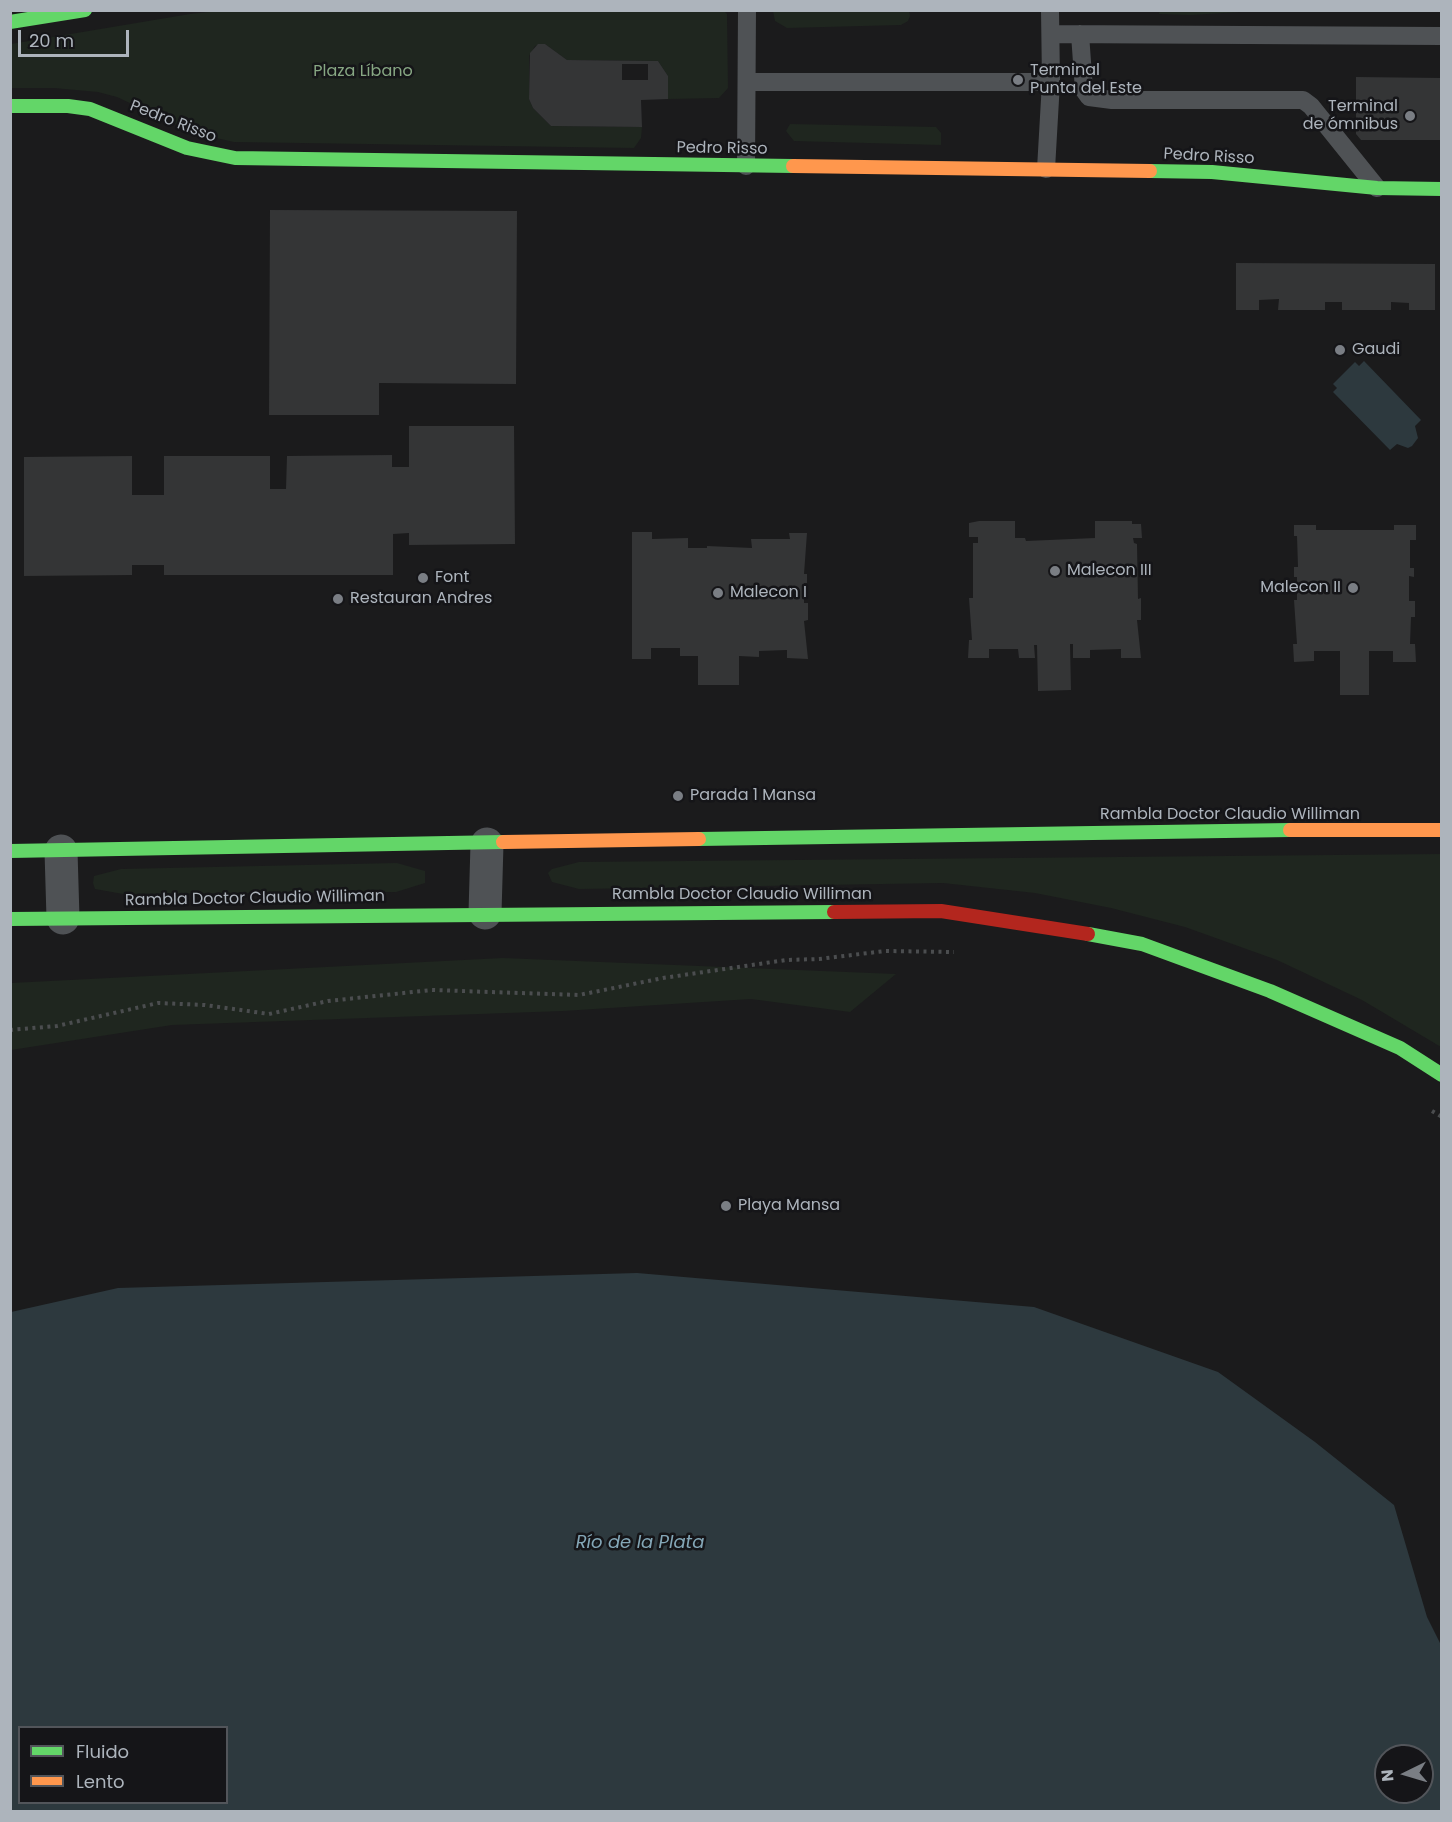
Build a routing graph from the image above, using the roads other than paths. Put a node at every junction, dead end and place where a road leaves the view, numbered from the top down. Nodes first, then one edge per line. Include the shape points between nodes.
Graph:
1 (86, 10) edge
2 (747, 10) edge
3 (1050, 10) edge
4 (10, 22) edge
5 (1051, 34) junction
6 (1080, 34) junction
7 (1442, 36) edge
8 (747, 82) junction
9 (1051, 82) junction
10 (10, 106) edge
11 (746, 166) junction
12 (1046, 169) junction
13 (1377, 188) junction
14 (1442, 189) edge
15 (1442, 830) edge
16 (488, 844) junction
17 (10, 851) edge
18 (61, 851) junction
19 (485, 913) junction
20 (63, 918) junction
21 (10, 919) edge
22 (1442, 1075) edge

1 - 4 main road
2 - 8 lane
3 - 5 lane
5 - 6 lane
5 - 9 lane
6 - 7 lane
6 - 13 lane via 1084,90 1089,97 1303,100
8 - 9 lane
8 - 11 lane
9 - 12 lane
10 - 11 main road, Pedro Risso via 90,109 187,148 235,158
11 - 12 main road, Pedro Risso
12 - 13 main road, Pedro Risso via 1212,172
13 - 14 main road, Pedro Risso
15 - 16 main road, Rambla Doctor Claudio Williman via 1194,830
16 - 18 main road, Rambla Doctor Claudio Williman
16 - 19 street
17 - 18 main road, Rambla Doctor Claudio Williman
18 - 20 street
19 - 20 main road, Rambla Doctor Claudio Williman
19 - 22 main road, Rambla Doctor Claudio Williman via 942,911 1046,926 1142,944 1270,991 1400,1048
20 - 21 main road, Rambla Doctor Claudio Williman

